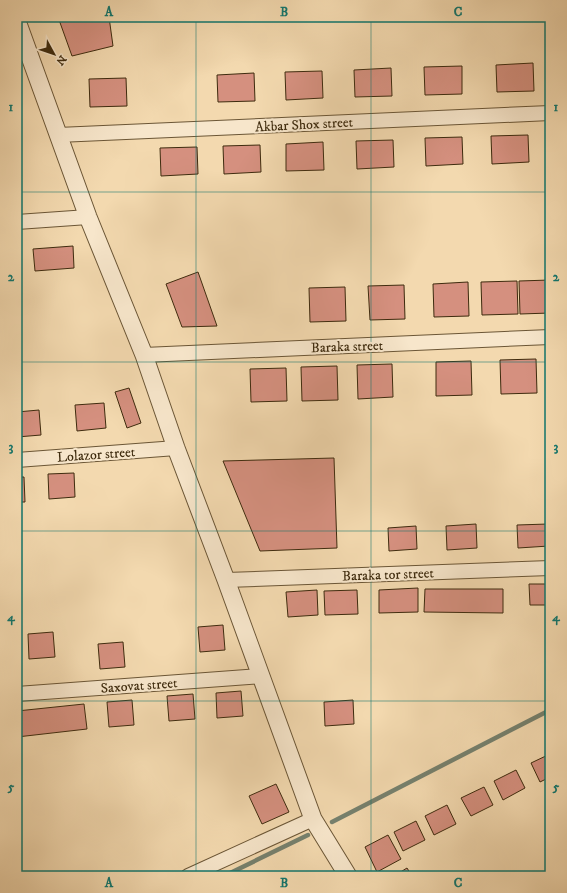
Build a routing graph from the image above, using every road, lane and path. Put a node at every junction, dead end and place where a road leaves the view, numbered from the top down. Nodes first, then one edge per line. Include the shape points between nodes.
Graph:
1 (17, 21) edge
2 (550, 113) edge
3 (58, 135) junction
4 (88, 217) junction
5 (17, 222) edge
6 (550, 337) edge
7 (144, 355) junction
8 (176, 448) junction
9 (17, 460) edge
10 (550, 568) edge
11 (226, 580) junction
12 (261, 676) junction
13 (17, 694) edge
14 (313, 819) junction
15 (188, 876) edge
16 (348, 876) edge

1 - 3 street
2 - 3 street, Akbar Shox street
3 - 4 street
4 - 5 street
4 - 7 street
6 - 7 street, Baraka street
7 - 8 street
8 - 9 street, Lolazor street
8 - 11 street
10 - 11 street, Baraka tor street
11 - 12 street
12 - 13 street, Saxovat street
12 - 14 street
14 - 15 street
14 - 16 street

